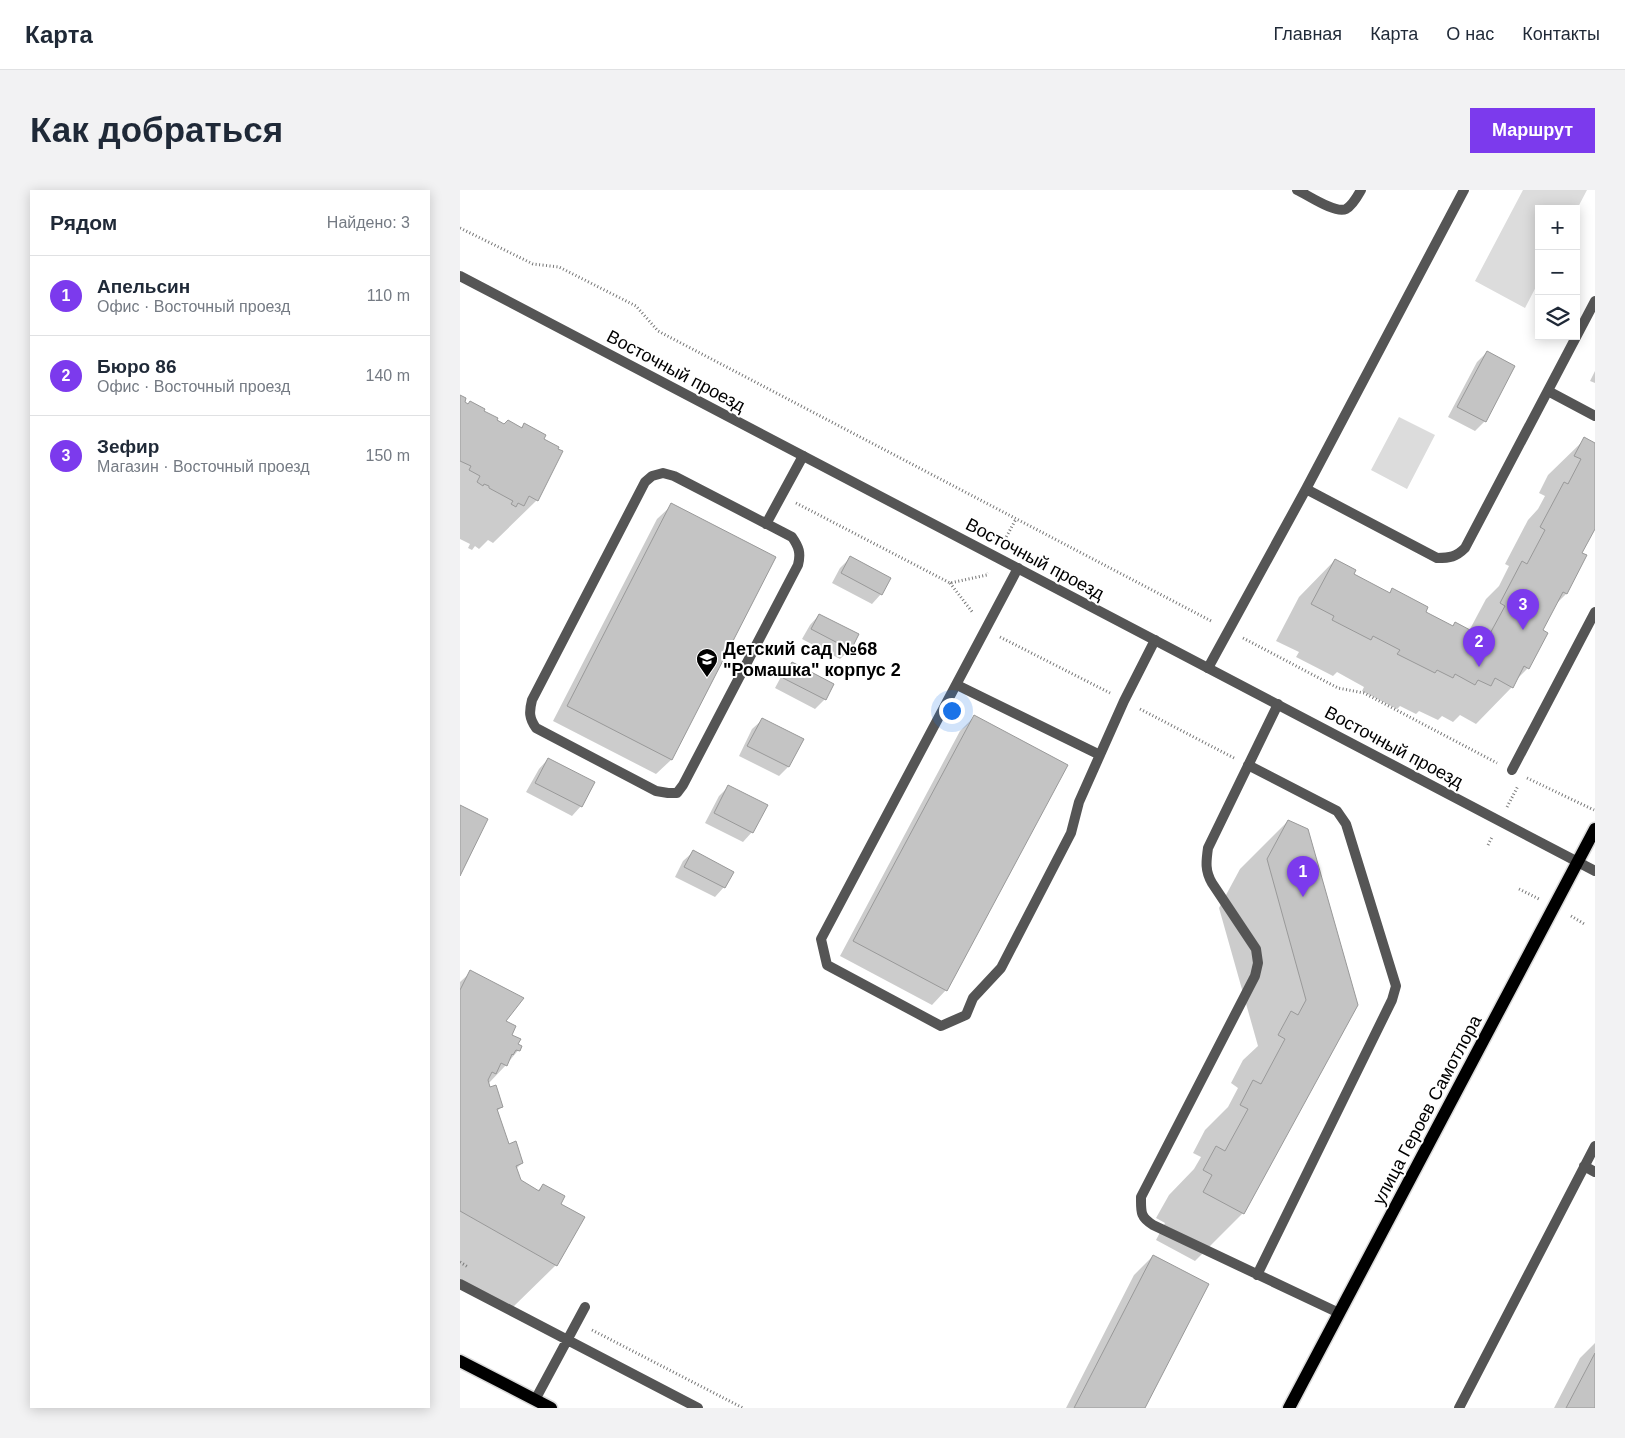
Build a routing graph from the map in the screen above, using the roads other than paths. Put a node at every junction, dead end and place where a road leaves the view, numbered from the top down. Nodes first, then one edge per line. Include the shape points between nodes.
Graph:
1 (1297, 190) edge
2 (1361, 190) edge
3 (1464, 190) edge
4 (460, 276) edge
5 (1595, 301) edge
6 (1548, 391) junction
7 (1595, 416) edge
8 (802, 456) junction
9 (1306, 489) junction
10 (766, 524) junction
11 (1018, 568) junction
12 (1595, 612) edge
13 (1155, 640) junction
14 (1208, 668) junction
15 (957, 685) junction
16 (1278, 704) junction
17 (1100, 755) junction
18 (1248, 765) junction
19 (1512, 770) road end
20 (1595, 829) edge
21 (1577, 862) junction
22 (1595, 871) edge
23 (1595, 1146) edge
24 (1584, 1166) junction
25 (1595, 1172) edge
26 (1257, 1275) junction
27 (460, 1284) edge
28 (585, 1306) dead end
29 (1339, 1313) junction
30 (567, 1340) junction
31 (460, 1361) edge
32 (535, 1400) junction
33 (551, 1408) edge
34 (698, 1408) edge
35 (1289, 1408) edge
36 (1459, 1408) edge

1 - 2 street via 1339,210 1356,199
3 - 9 street
4 - 8 street, Восточный проезд
5 - 6 street
6 - 7 street
6 - 9 street via 1465,548 1457,556 1438,558
8 - 10 street
8 - 11 street, Восточный проезд
9 - 14 street
10 - 10 street via 792,537 801,555 798,565 677,793 656,791 536,728 529,712 532,700 652,476 663,473 674,476
11 - 13 street, Восточный проезд
11 - 15 street
12 - 19 street
13 - 14 street, Восточный проезд
13 - 17 street
14 - 16 street, Восточный проезд
15 - 17 street
15 - 17 street via 821,938 826,965 941,1026 966,1016 973,998 1001,968 1070,833 1079,802
16 - 18 street
16 - 21 street, Восточный проезд
18 - 26 street via 1336,810 1346,824 1396,986
18 - 26 street via 1208,848 1206,862 1212,883 1256,949 1258,963 1255,976 1141,1197 1141,1210 1144,1220
20 - 21 main road, улица Героев Самотлора
21 - 22 street, Восточный проезд
21 - 29 main road, улица Героев Самотлора
23 - 24 street
24 - 25 street
24 - 36 street
26 - 29 street
27 - 30 street
28 - 30 street
29 - 35 main road, улица Героев Самотлора
30 - 32 street
30 - 34 street
31 - 32 main road
32 - 33 main road

